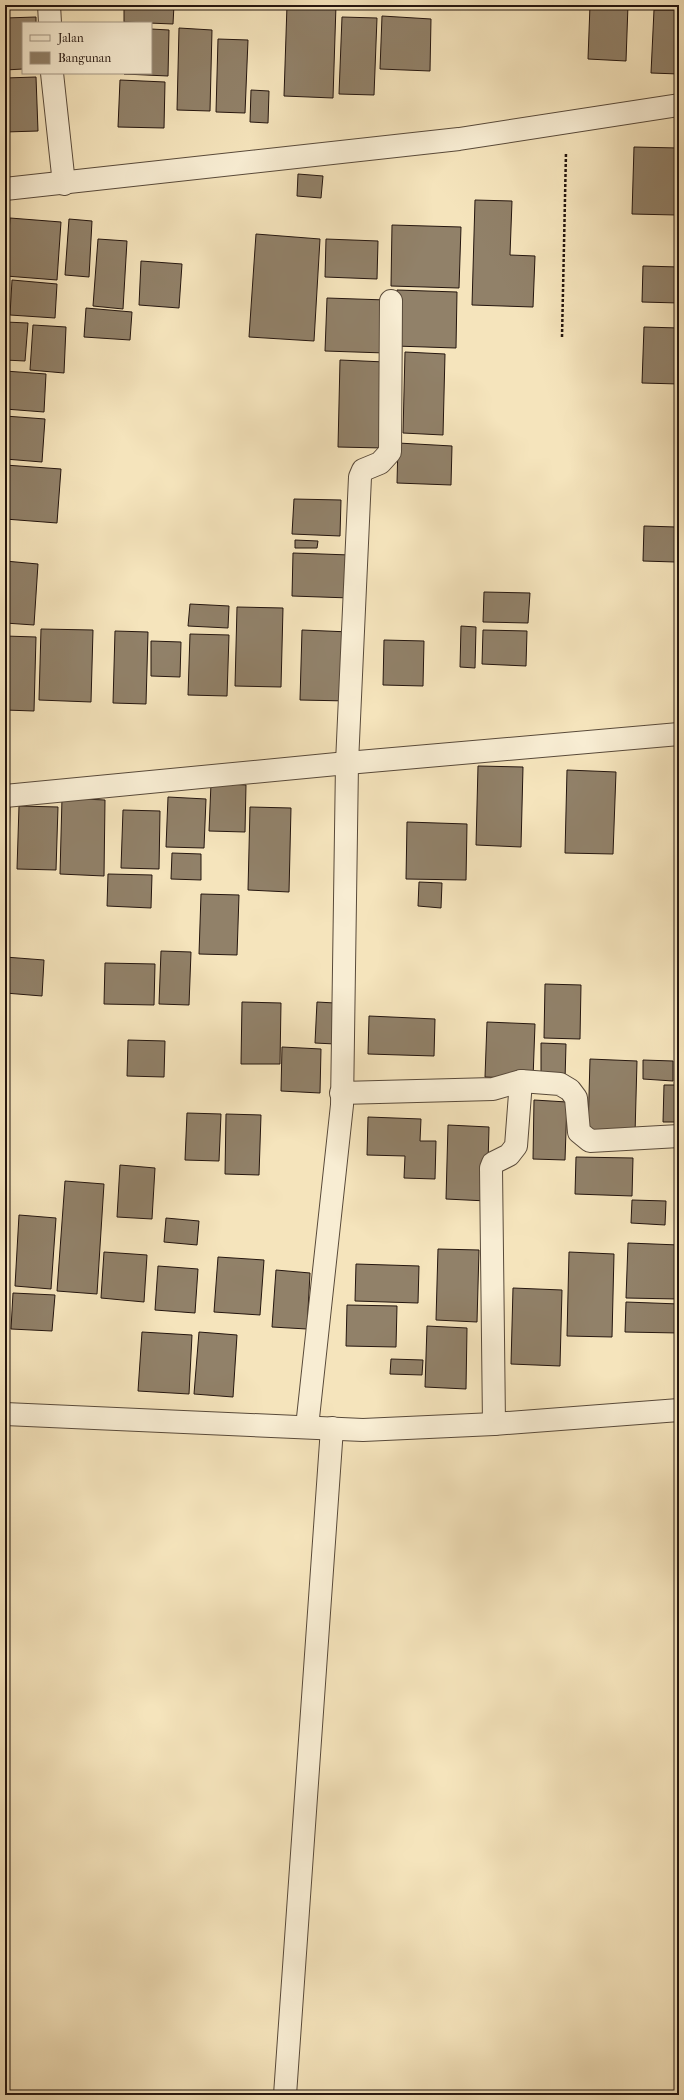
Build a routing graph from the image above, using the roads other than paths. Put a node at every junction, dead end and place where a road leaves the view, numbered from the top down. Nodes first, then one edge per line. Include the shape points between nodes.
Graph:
1 (49, 5) edge
2 (50, 22) edge
3 (52, 74) edge
4 (679, 105) edge
5 (64, 184) junction
6 (5, 189) edge
7 (391, 301) dead end
8 (679, 734) edge
9 (346, 763) junction
10 (5, 796) edge
11 (521, 1081) junction
12 (341, 1093) junction
13 (679, 1136) edge
14 (679, 1410) edge
15 (5, 1414) edge
16 (494, 1424) junction
17 (307, 1427) junction
18 (332, 1428) junction
19 (285, 2095) edge

1 - 2 street
3 - 5 street
4 - 5 street via 459,139
5 - 6 street
7 - 9 street via 390,452 380,464 363,470 360,477
8 - 9 street
9 - 10 street
9 - 12 street
11 - 12 street via 493,1089
11 - 13 street via 560,1084 570,1090 576,1098 579,1132 590,1141
11 - 16 street via 516,1146 509,1155 493,1163 491,1168
12 - 17 street via 342,1105
14 - 16 street
15 - 17 street
16 - 18 street via 363,1430
17 - 18 street
18 - 19 street

